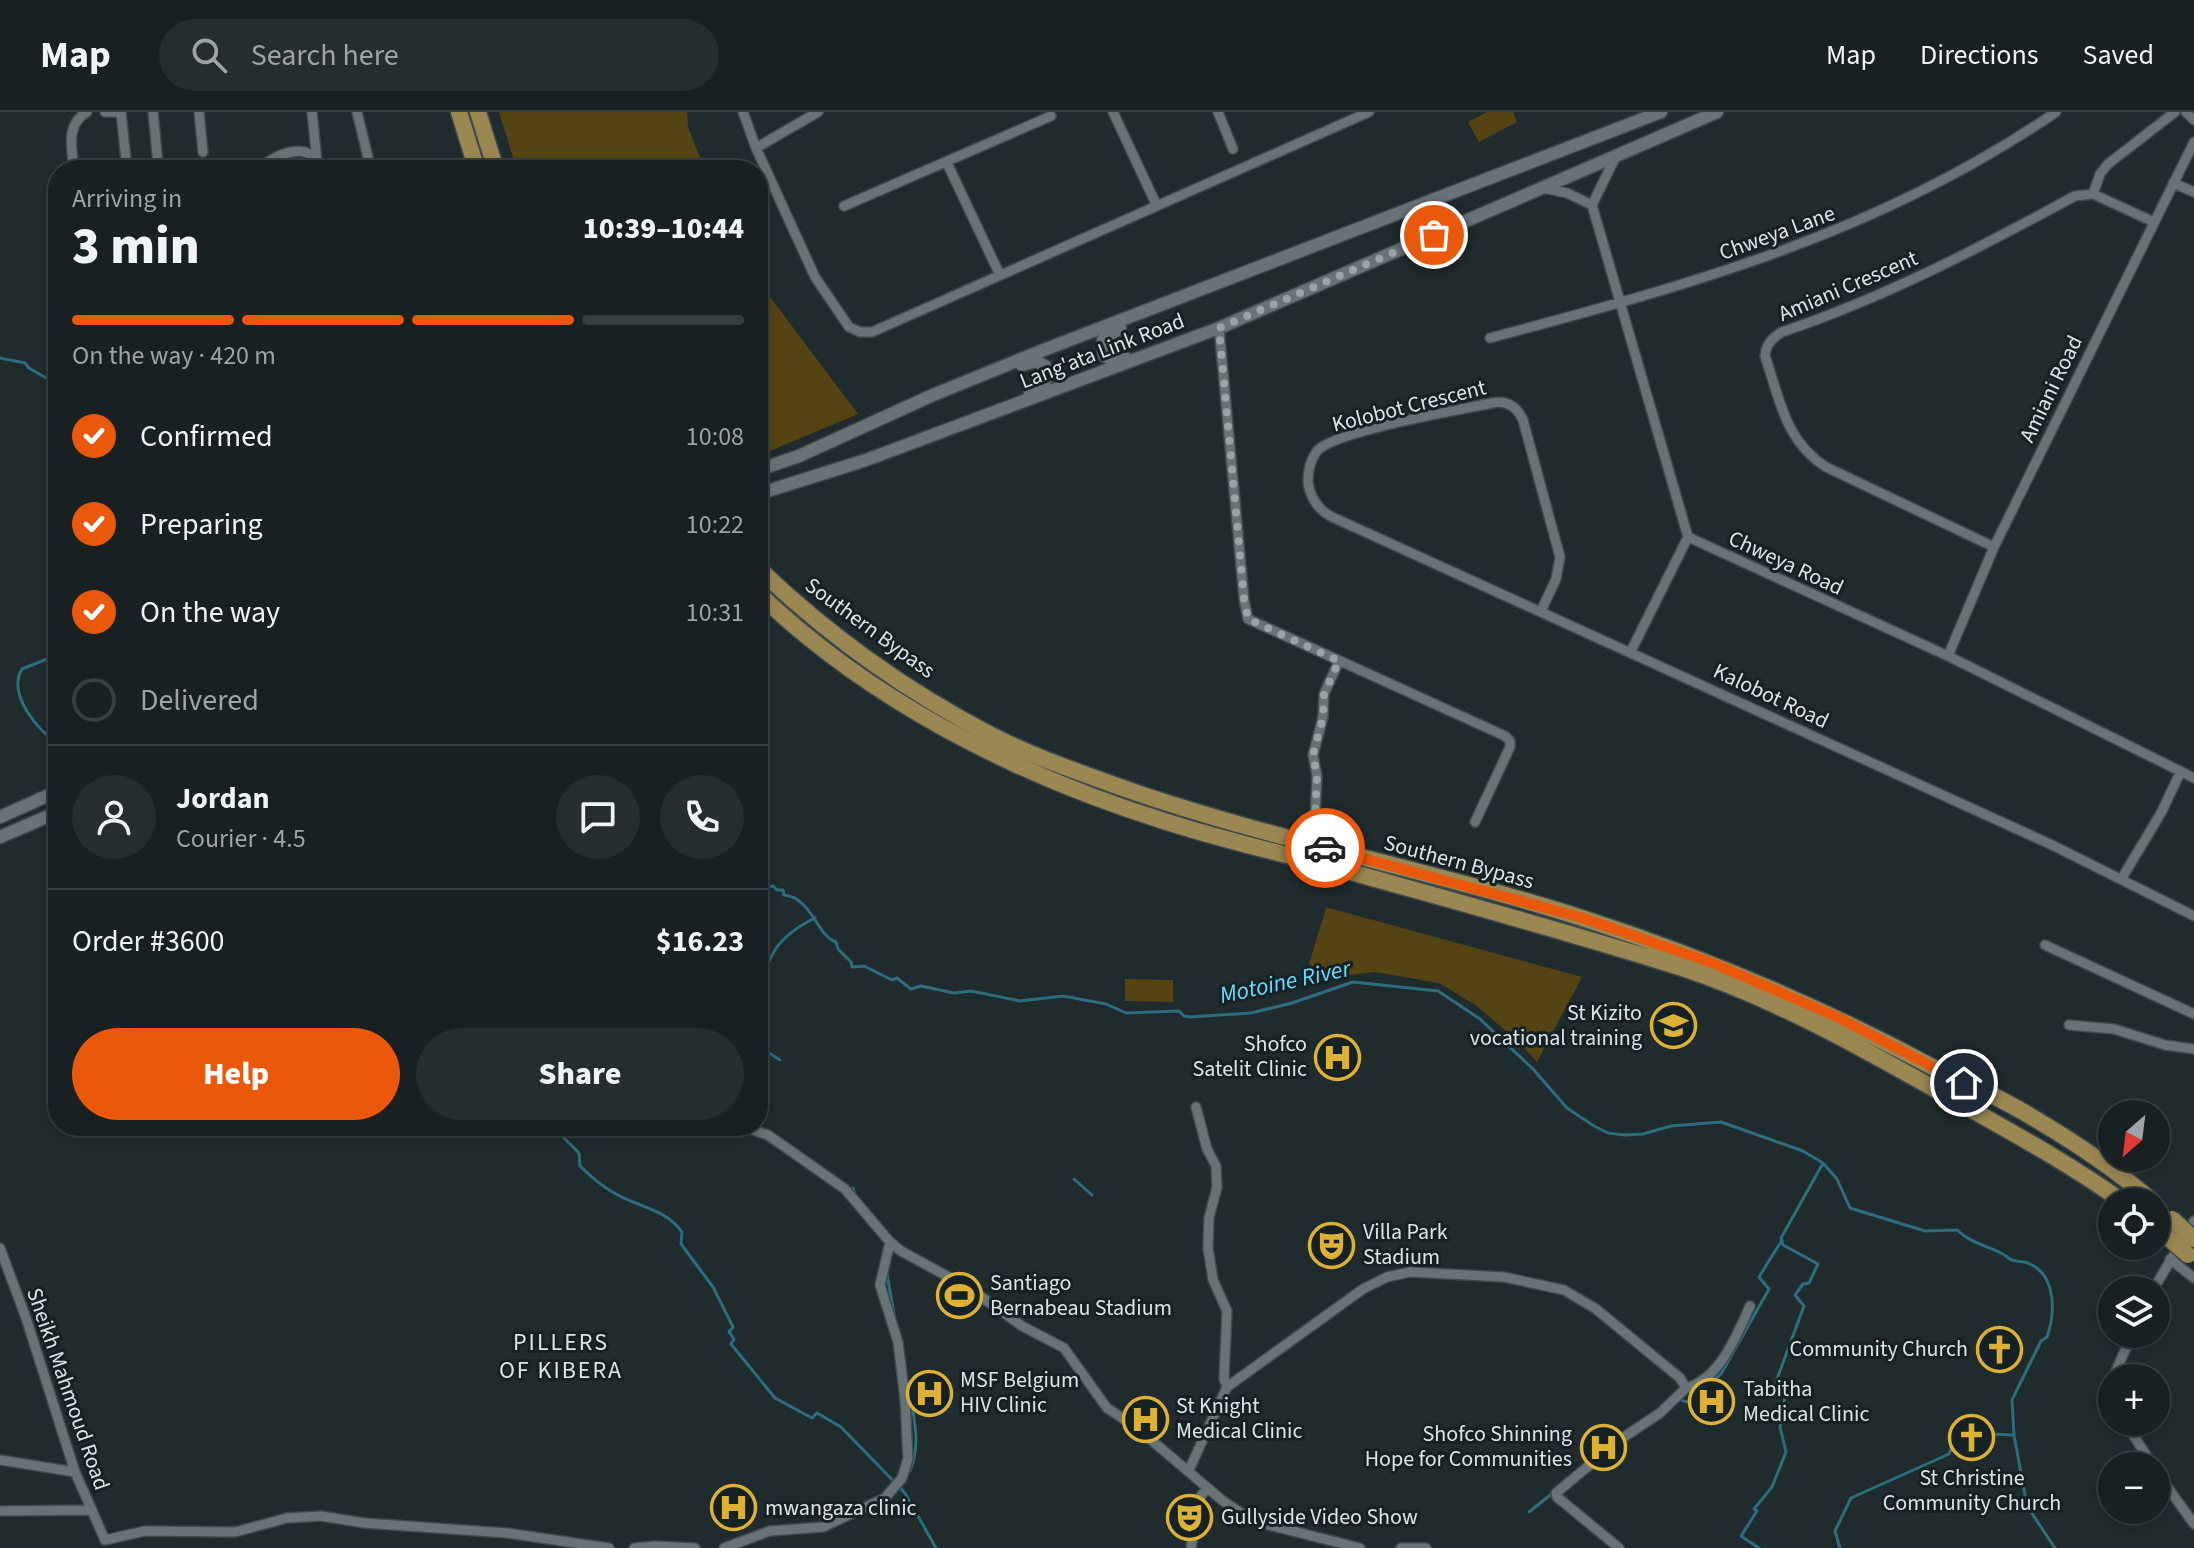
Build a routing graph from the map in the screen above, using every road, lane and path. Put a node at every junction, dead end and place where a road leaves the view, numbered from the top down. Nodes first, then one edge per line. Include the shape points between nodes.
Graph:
1 (87, 112) edge
2 (105, 112) edge
3 (118, 112) edge
4 (153, 112) edge
5 (199, 112) edge
6 (312, 112) edge
7 (357, 112) edge
8 (459, 112) edge
9 (478, 112) edge
10 (743, 112) edge
11 (818, 112) edge
12 (1113, 112) edge
13 (1218, 112) edge
14 (1369, 112) edge
15 (1661, 112) edge
16 (1717, 112) edge
17 (2056, 112) edge
18 (2175, 112) edge
19 (2186, 112) edge
20 (1051, 116) dead end
21 (2194, 120) edge
22 (2194, 142) edge
23 (756, 148) junction
24 (1233, 149) dead end
25 (203, 152) dead end
26 (1615, 158) junction
27 (74, 160) edge
28 (125, 160) edge
29 (158, 160) edge
30 (269, 160) edge
31 (314, 160) edge
32 (317, 160) edge
33 (369, 160) edge
34 (474, 160) edge
35 (493, 160) edge
36 (761, 160) edge
37 (947, 163) junction
38 (768, 174) edge
39 (2173, 183) junction
40 (1542, 188) junction
41 (2194, 192) edge
42 (2093, 194) junction
43 (1592, 205) junction
44 (844, 206) dead end
45 (1157, 206) junction
46 (2154, 222) junction
47 (1000, 275) junction
48 (1620, 303) junction
49 (1152, 309) junction
50 (1219, 328) junction
51 (1490, 338) dead end
52 (1146, 356) junction
53 (970, 382) junction
54 (983, 417) junction
55 (768, 467) edge
56 (768, 491) edge
57 (1330, 516) joint
58 (1688, 537) junction
59 (1994, 547) junction
60 (768, 578) edge
61 (768, 603) edge
62 (1541, 611) junction
63 (1631, 651) junction
64 (1948, 656) junction
65 (1339, 661) junction
66 (2180, 773) junction
67 (2194, 778) edge
68 (48, 795) edge
69 (48, 816) edge
70 (0, 817) edge
71 (1475, 822) dead end
72 (0, 837) edge
73 (1321, 847) junction
74 (2122, 878) junction
75 (2194, 916) edge
76 (2045, 945) dead end
77 (2194, 1014) edge
78 (2069, 1025) dead end
79 (2194, 1049) edge
80 (1196, 1107) dead end
81 (768, 1135) edge
82 (2101, 1188) edge
83 (2134, 1188) edge
84 (2170, 1217) edge
85 (2194, 1221) edge
86 (2170, 1236) edge
87 (890, 1242) junction
88 (0, 1248) edge
89 (2192, 1251) edge
90 (2170, 1259) joint
91 (2194, 1278) edge
92 (1750, 1306) dead end
93 (1227, 1387) junction
94 (1686, 1388) junction
95 (0, 1460) edge
96 (1189, 1470) junction
97 (75, 1472) junction
98 (1207, 1489) junction
99 (2170, 1491) edge
100 (92, 1510) junction
101 (0, 1511) edge
102 (2194, 1524) edge
103 (609, 1548) edge
104 (634, 1548) edge
105 (695, 1548) edge
106 (724, 1548) edge
107 (1191, 1548) edge
108 (1360, 1548) edge
109 (1401, 1548) edge
110 (1426, 1548) edge
111 (1619, 1548) edge

1 - 27 street via 72,128
2 - 3 street
3 - 28 street
4 - 29 street
5 - 25 street
6 - 32 street
7 - 33 street
8 - 34 highway
9 - 35 highway
10 - 23 street
11 - 23 street
12 - 45 street
13 - 24 street
14 - 45 street
15 - 49 main road, Lang'ata Link Road
16 - 26 main road, Lang'ata Link Road
17 - 48 street, Chweya Lane via 1953,176 1859,222 1723,273
18 - 42 street via 2108,164
19 - 21 street
20 - 37 street
22 - 39 street, Amiani Road
23 - 36 street
26 - 40 main road, Lang'ata Link Road
26 - 43 street
30 - 31 street via 298,150 307,151
37 - 44 street
37 - 47 street
38 - 47 street via 815,277 849,327 860,332 872,332
39 - 41 street
39 - 46 street, Amiani Road
40 - 43 street
40 - 50 main road, Lang'ata Link Road
42 - 46 street
42 - 59 street, Amiani Crescent via 2075,196 1848,310 1782,332 1766,349 1792,433 1810,457
43 - 48 street
45 - 47 street
46 - 59 street, Amiani Road
48 - 51 street, Chweya Lane
48 - 58 street
49 - 52 main road via 1103,340 1104,355 1114,361
49 - 53 main road, Lang'ata Link Road
50 - 52 main road, Lang'ata Link Road
50 - 65 street via 1248,619
52 - 54 main road, Lang'ata Link Road
53 - 54 main road via 1036,361 1045,366 1046,382 1040,389
53 - 55 main road, Lang'ata Link Road
54 - 56 main road, Lang'ata Link Road
57 - 62 street, Kalobot Road
57 - 62 street, Kolobot Crescent via 1316,504 1308,483 1309,466 1326,444 1507,403 1523,420 1560,557
58 - 63 street
58 - 64 street, Chweya Road
59 - 64 street, Amiani Road
60 - 73 highway, Southern Bypass via 863,656 991,735 1141,795
61 - 82 highway, Southern Bypass via 879,689 974,744 1075,790 1165,822 1498,912 1758,997 1896,1066
62 - 63 street, Kalobot Road
63 - 74 street, Kalobot Road
64 - 66 street, Chweya Road
65 - 71 street via 1510,741
65 - 73 street via 1324,694 1313,755
66 - 67 street, Chweya Road
66 - 74 street
68 - 70 main road
69 - 72 main road
73 - 83 highway, Southern Bypass via 1583,918 1759,982 1985,1092 2064,1138
74 - 75 street, Kalobot Road
76 - 77 street
78 - 79 street via 2114,1029
80 - 93 street via 1216,1166 1208,1248 1213,1280 1227,1311
81 - 87 street via 845,1189
84 - 89 highway, Southern Bypass, bridge
85 - 90 street
86 - 89 highway, Southern Bypass, bridge
87 - 96 street via 1064,1348 1107,1408
87 - 106 street via 880,1285 898,1342 909,1441 899,1482 885,1498 823,1527 770,1531
88 - 97 street, Sheikh Mahmoud Road
90 - 91 street
92 - 94 street via 1712,1372
93 - 94 street via 1363,1289 1410,1272 1504,1277 1571,1293
93 - 96 street
94 - 111 street via 1556,1493
95 - 97 street
96 - 98 street
97 - 100 street, Sheikh Mahmoud Road
98 - 107 street via 1200,1497
98 - 108 street via 1269,1525
99 - 102 street
100 - 101 street
100 - 103 street, Sheikh Mahmoud Road via 105,1540 145,1531 235,1532 287,1518 321,1516
104 - 105 street
109 - 110 street

